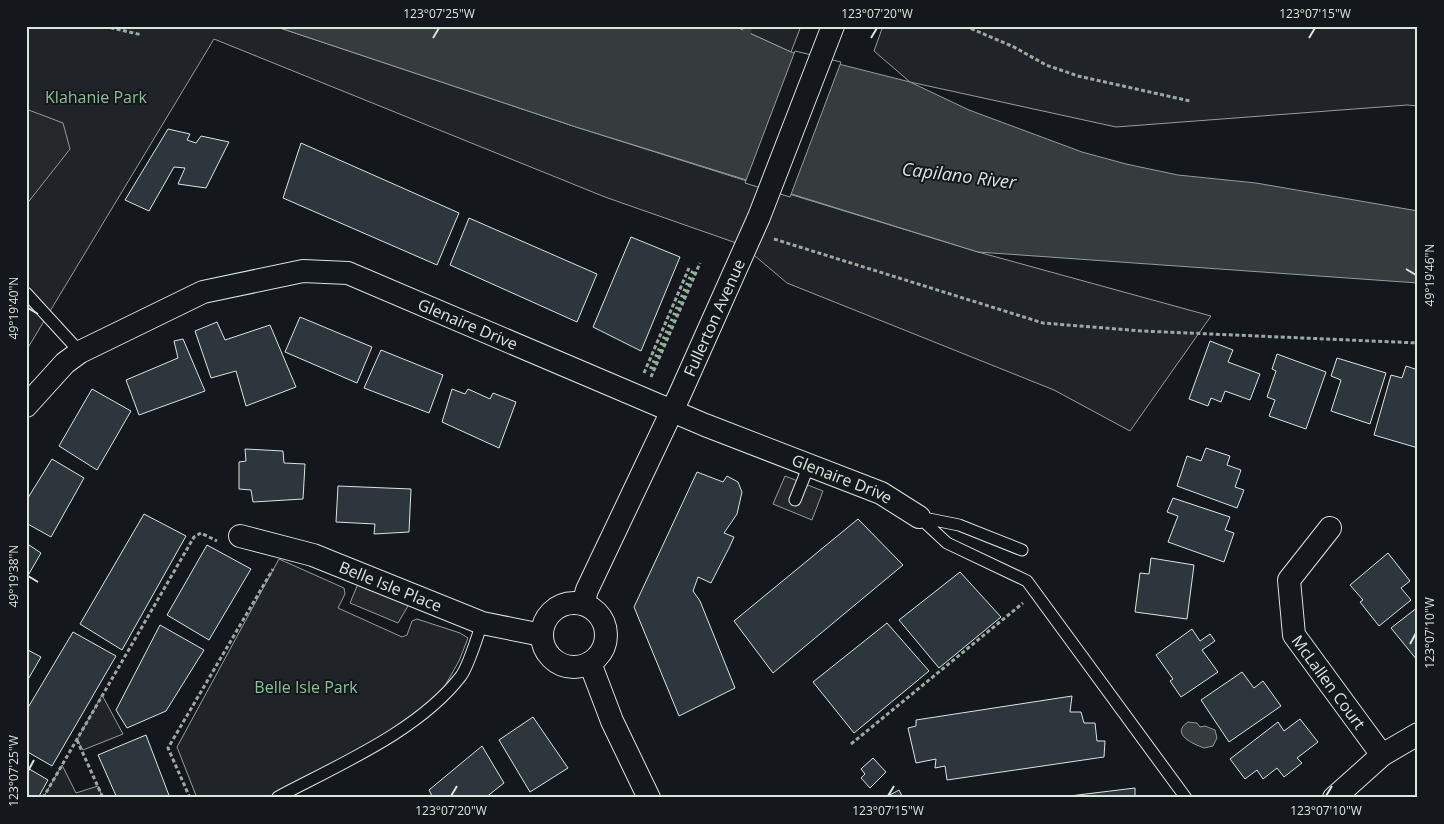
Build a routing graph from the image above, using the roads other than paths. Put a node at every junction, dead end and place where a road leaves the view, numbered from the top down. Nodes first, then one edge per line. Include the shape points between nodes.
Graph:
1 (834, 26) edge
2 (26, 293) edge
3 (80, 352) junction
4 (26, 406) edge
5 (672, 411) junction
6 (809, 465) junction
7 (795, 500) dead end
8 (919, 517) junction
9 (1330, 528) dead end
10 (240, 536) dead end
11 (1022, 550) dead end
12 (583, 604) junction
13 (482, 623) junction
14 (542, 635) junction
15 (590, 663) junction
16 (1418, 734) edge
17 (1382, 754) junction
18 (278, 797) edge
19 (649, 798) edge
20 (1186, 798) edge
21 (1334, 798) edge

1 - 5 street, Fullerton Avenue via 755,225
2 - 3 lane
3 - 4 street, Glenaire Drive via 65,363
3 - 5 street, Glenaire Drive via 203,292 303,271 348,273
5 - 6 street, Glenaire Drive
5 - 12 street, Fullerton Avenue
6 - 7 lane
6 - 8 street, Glenaire Drive via 881,493
8 - 11 lane via 959,525
8 - 20 lane via 947,543 1027,581
9 - 17 street, McLallen Court via 1289,580 1294,635
10 - 13 street, Belle Isle Place via 313,555
12 - 14 street via 563,605 555,610 543,625
12 - 15 street via 600,616 605,626 604,648
13 - 14 street, Belle Isle Place
13 - 18 lane via 462,674 434,705 379,743
14 - 15 street via 547,653 562,665 581,667
15 - 19 street via 612,721
16 - 17 street
17 - 21 street

